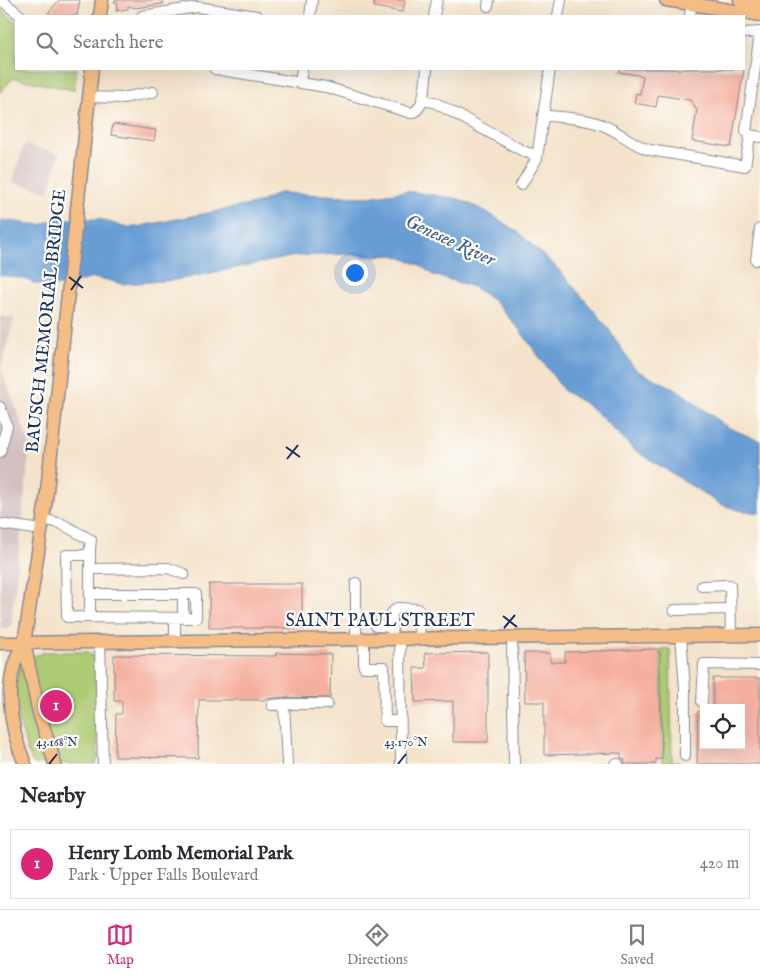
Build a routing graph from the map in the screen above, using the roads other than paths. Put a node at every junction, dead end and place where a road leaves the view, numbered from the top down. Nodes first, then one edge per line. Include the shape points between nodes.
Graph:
1 (1, 0) edge
2 (102, 0) edge
3 (312, 0) edge
4 (437, 0) edge
5 (561, 0) edge
6 (666, 0) edge
7 (740, 0) edge
8 (726, 5) edge
9 (691, 7) edge
10 (759, 7) edge
11 (187, 8) edge
12 (20, 15) edge
13 (100, 15) edge
14 (148, 15) edge
15 (251, 15) edge
16 (310, 15) edge
17 (434, 15) edge
18 (558, 15) edge
19 (745, 33) edge
20 (760, 33) edge
21 (92, 70) edge
22 (222, 70) edge
23 (302, 70) edge
24 (427, 70) edge
25 (550, 70) edge
26 (300, 82) junction
27 (153, 92) dead end
28 (89, 96) junction
29 (422, 100) junction
30 (543, 115) junction
31 (755, 136) edge
32 (538, 155) junction
33 (521, 185) dead end
34 (760, 229) edge
35 (756, 260) dead end
36 (0, 407) edge
37 (0, 452) edge
38 (0, 524) edge
39 (43, 525) junction
40 (90, 555) junction
41 (90, 569) junction
42 (184, 574) dead end
43 (356, 583) dead end
44 (702, 586) dead end
45 (90, 594) junction
46 (730, 609) junction
47 (674, 610) dead end
48 (90, 617) junction
49 (179, 618) junction
50 (376, 626) dead end
51 (395, 634) junction
52 (670, 635) junction
53 (731, 635) junction
54 (760, 635) edge
55 (420, 638) junction
56 (512, 638) junction
57 (360, 639) junction
58 (175, 641) junction
59 (0, 642) edge
60 (100, 642) junction
61 (24, 643) junction
62 (760, 664) edge
63 (702, 702) dead end
64 (272, 704) dead end
65 (284, 704) junction
66 (327, 704) dead end
67 (6, 709) edge
68 (400, 721) junction
69 (686, 756) dead end
70 (24, 764) edge
71 (55, 764) edge
72 (102, 764) edge
73 (286, 764) edge
74 (401, 764) edge
75 (514, 764) edge

1 - 12 street
2 - 13 main road
3 - 16 street
4 - 17 street
5 - 18 street
6 - 9 main road
7 - 10 main road
8 - 9 main road
8 - 10 main road
11 - 14 street
11 - 15 street
19 - 20 street
20 - 31 street via 746,130
21 - 28 main road, BAUSCH MEMORIAL BRIDGE
22 - 26 street
23 - 26 street
24 - 29 street
25 - 30 street
26 - 29 street via 335,89 411,113 418,110
27 - 28 street via 122,98
28 - 39 main road, BAUSCH MEMORIAL BRIDGE
29 - 32 street via 434,102 525,152
30 - 31 street via 598,123 650,150 745,166
30 - 32 street
32 - 33 street
34 - 35 street
36 - 37 street via 8,426
38 - 39 street
39 - 40 street via 62,524 91,540
39 - 61 main road, BAUSCH MEMORIAL BRIDGE
40 - 41 street
40 - 48 street via 66,555 67,617
41 - 42 street via 168,568
41 - 45 street
43 - 57 street
44 - 46 street via 730,585
45 - 48 street
45 - 49 street via 183,594
46 - 47 street
46 - 53 street
48 - 49 street
49 - 58 street
50 - 51 street
51 - 55 main road, SAINT PAUL STREET
51 - 55 street via 394,610 416,608
51 - 57 main road, SAINT PAUL STREET
51 - 68 street
52 - 53 main road, SAINT PAUL STREET
52 - 56 main road, SAINT PAUL STREET
52 - 69 street via 684,689
53 - 54 main road, SAINT PAUL STREET
55 - 56 main road, SAINT PAUL STREET
56 - 75 street
57 - 58 main road, SAINT PAUL STREET
57 - 68 street via 364,667 384,667 385,721
58 - 60 main road, SAINT PAUL STREET
59 - 61 main road, SAINT PAUL STREET
60 - 61 main road, SAINT PAUL STREET
60 - 72 street
61 - 67 main road via 13,672
61 - 71 main road via 39,713
62 - 63 street via 704,664
64 - 65 street
65 - 66 street
65 - 73 street
67 - 70 main road
68 - 74 street

